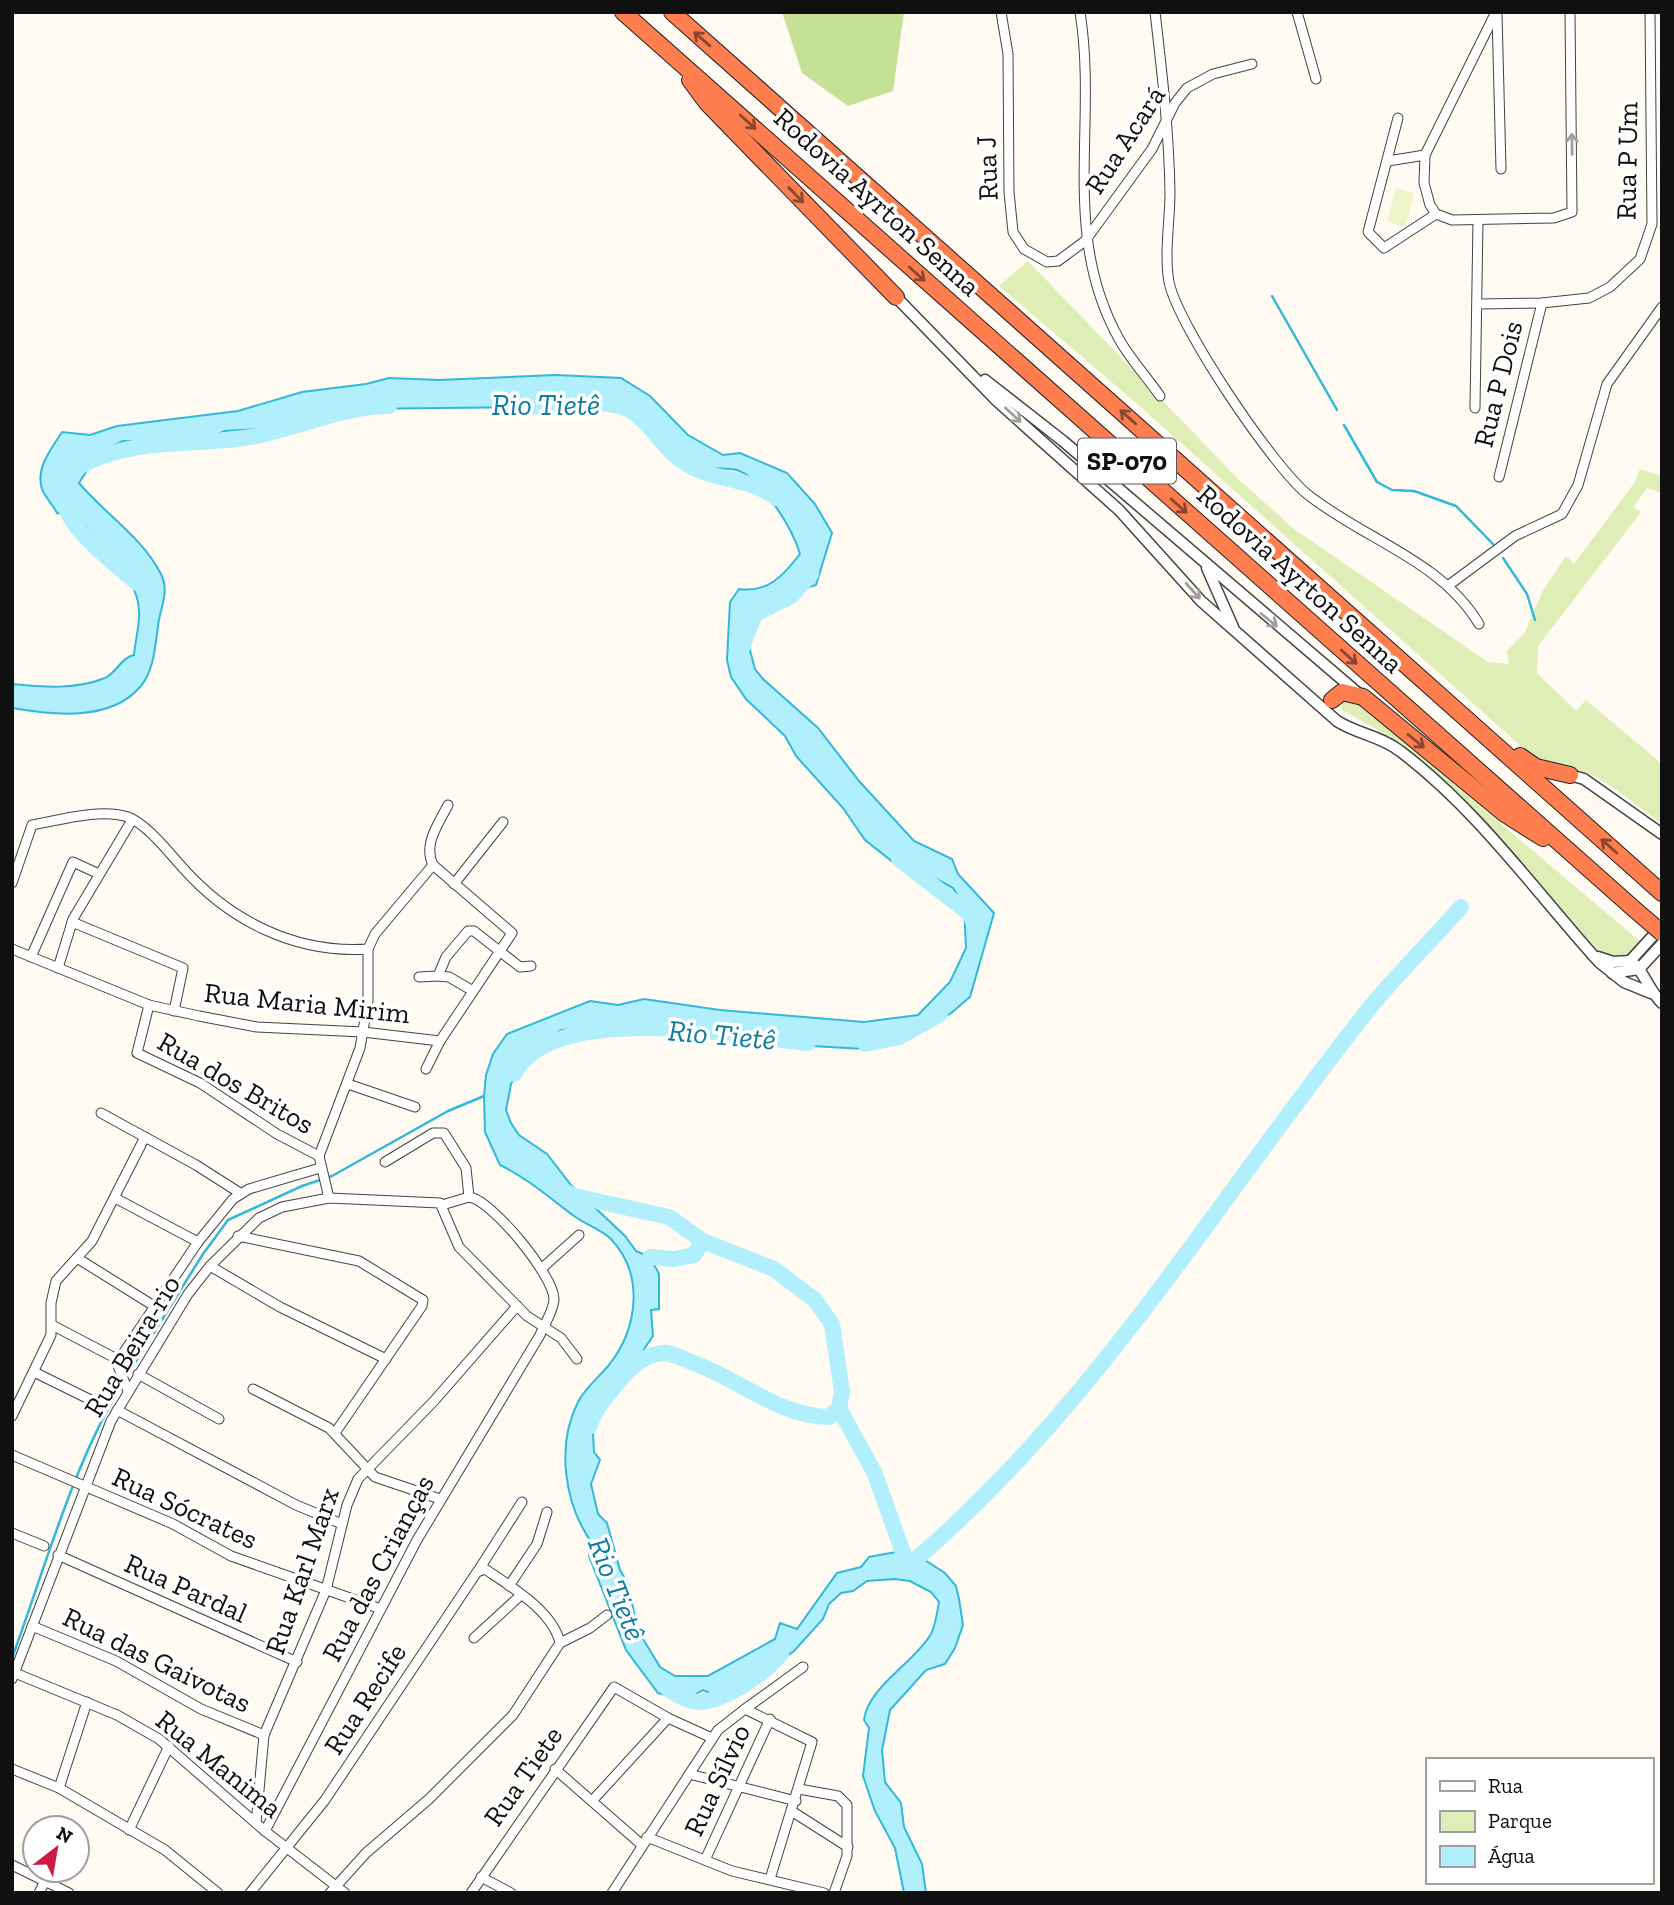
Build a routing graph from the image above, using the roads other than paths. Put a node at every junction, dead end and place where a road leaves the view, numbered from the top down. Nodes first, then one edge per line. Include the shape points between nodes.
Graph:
1 (623, 12) edge
2 (672, 12) edge
3 (1000, 12) edge
4 (1080, 12) edge
5 (1155, 12) edge
6 (1297, 12) edge
7 (1497, 12) edge
8 (1570, 12) edge
9 (1650, 12) edge
10 (670, 53) junction
11 (1252, 64) dead end
12 (1316, 79) dead end
13 (1398, 118) dead end
14 (1166, 122) junction
15 (1425, 155) junction
16 (1388, 161) junction
17 (1501, 169) dead end
18 (1436, 214) junction
19 (1478, 221) junction
20 (1085, 241) junction
21 (896, 297) joint
22 (1542, 303) junction
23 (1478, 304) junction
24 (1662, 307) edge
25 (953, 355) junction
26 (1160, 396) dead end
27 (1475, 408) dead end
28 (1499, 477) dead end
29 (1206, 566) junction
30 (1449, 585) junction
31 (1479, 624) dead end
32 (1234, 631) junction
33 (1374, 636) junction
34 (1332, 671) junction
35 (1363, 697) junction
36 (1332, 701) junction
37 (1337, 721) junction
38 (1570, 775) junction
39 (1559, 800) junction
40 (448, 805) dead end
41 (132, 820) junction
42 (503, 822) dead end
43 (1662, 834) edge
44 (1564, 848) junction
45 (433, 865) junction
46 (99, 874) junction
47 (12, 883) edge
48 (454, 884) junction
49 (1661, 892) edge
50 (72, 922) junction
51 (1662, 926) edge
52 (1662, 933) edge
53 (1662, 944) edge
54 (12, 949) edge
55 (368, 949) junction
56 (500, 950) junction
57 (1589, 952) junction
58 (31, 957) junction
59 (1630, 961) junction
60 (531, 966) dead end
61 (58, 968) junction
62 (1639, 969) junction
63 (1612, 974) junction
64 (438, 976) junction
65 (419, 977) dead end
66 (473, 991) junction
67 (1651, 993) junction
68 (1662, 1003) edge
69 (149, 1005) junction
70 (174, 1011) junction
71 (363, 1032) junction
72 (440, 1041) junction
73 (426, 1069) dead end
74 (348, 1084) junction
75 (415, 1107) dead end
76 (101, 1113) dead end
77 (145, 1137) junction
78 (319, 1156) junction
79 (385, 1162) dead end
80 (321, 1170) junction
81 (240, 1193) junction
82 (328, 1195) junction
83 (469, 1197) junction
84 (115, 1198) junction
85 (442, 1205) junction
86 (579, 1235) dead end
87 (238, 1236) junction
88 (198, 1241) junction
89 (77, 1258) junction
90 (209, 1266) junction
91 (541, 1269) junction
92 (154, 1306) junction
93 (517, 1306) junction
94 (52, 1325) junction
95 (542, 1330) junction
96 (386, 1359) junction
97 (577, 1359) dead end
98 (118, 1361) junction
99 (34, 1371) junction
100 (138, 1374) junction
101 (126, 1388) junction
102 (253, 1389) dead end
103 (102, 1405) dead end
104 (117, 1410) junction
105 (12, 1416) edge
106 (219, 1419) dead end
107 (335, 1433) junction
108 (12, 1455) edge
109 (364, 1469) junction
110 (83, 1485) junction
111 (440, 1499) junction
112 (522, 1502) dead end
113 (547, 1512) dead end
114 (342, 1524) junction
115 (12, 1533) edge
116 (44, 1546) dead end
117 (58, 1555) junction
118 (480, 1570) junction
119 (509, 1586) junction
120 (326, 1590) junction
121 (521, 1595) junction
122 (381, 1609) junction
123 (607, 1615) dead end
124 (32, 1626) junction
125 (474, 1638) dead end
126 (561, 1643) junction
127 (297, 1662) junction
128 (803, 1667) dead end
129 (14, 1668) edge
130 (87, 1702) junction
131 (745, 1709) junction
132 (668, 1718) junction
133 (770, 1719) junction
134 (264, 1735) junction
135 (712, 1738) junction
136 (169, 1746) junction
137 (12, 1769) edge
138 (555, 1769) junction
139 (689, 1774) junction
140 (738, 1787) junction
141 (59, 1788) junction
142 (799, 1789) junction
143 (592, 1801) junction
144 (796, 1801) junction
145 (793, 1812) junction
146 (256, 1823) junction
147 (129, 1830) junction
148 (265, 1831) junction
149 (644, 1841) junction
150 (288, 1849) junction
151 (847, 1851) junction
152 (705, 1860) junction
153 (481, 1877) junction
154 (770, 1879) junction
155 (51, 1884) edge
156 (333, 1889) edge
157 (613, 1892) edge
158 (69, 1893) edge
159 (218, 1893) edge
160 (250, 1893) edge
161 (345, 1893) edge
162 (471, 1893) edge
163 (510, 1893) edge
164 (824, 1893) edge
165 (834, 1893) edge

1 - 10 highway, Rodovia Ayrton Senna / SP-070
33 -> 2 highway, Rodovia Ayrton Senna / SP-070
3 - 20 street, Rua J via 1008,54 1013,232 1024,249 1052,262
4 - 20 street via 1086,65
5 - 14 street
6 - 12 street
7 - 15 street
7 - 17 street
19 -> 8 street via 1554,218 1572,212
9 - 22 street, Rua P Um via 1653,204 1647,242 1640,259 1610,287 1589,298
10 -> 21 highway via 707,103
10 -> 44 highway, Rodovia Ayrton Senna / SP-070
11 - 14 street, Rua Acará via 1192,83
13 - 16 street
14 - 20 street, Rua Acará via 1152,149
14 - 30 street via 1169,284 1231,398 1306,493
15 - 16 street
15 - 18 street via 1424,183
16 - 18 street via 1368,232 1373,240 1384,248
18 - 19 street
19 - 23 street
20 - 26 street via 1116,334
21 - 25 street
22 - 23 street, Rua P Um
22 - 28 street, Rua P Dois
23 - 27 street
24 - 30 street via 1608,384 1578,485 1562,514 1516,536
25 - 29 street via 1063,441
25 -> 32 street via 1119,510
29 - 32 street
29 -> 34 street
30 - 31 street
32 - 37 street
33 - 38 highway via 1404,655 1522,757 1548,771
33 - 39 highway, Rodovia Ayrton Senna / SP-070
34 - 35 street
34 - 36 street
35 - 36 highway via 1342,692
35 -> 44 highway via 1505,814
36 - 37 street
37 - 57 street via 1383,740 1442,786
38 - 39 highway via 1555,787
38 - 43 street via 1584,779
49 -> 39 highway, Rodovia Ayrton Senna / SP-070
40 - 45 street via 429,843
41 - 46 street
41 - 47 street via 91,815 32,825
41 - 55 street via 160,842 202,888 245,919 305,945
42 - 48 street
44 - 52 highway, Rodovia Ayrton Senna / SP-070, bridge
45 - 48 street
45 - 55 street via 375,934
46 - 50 street
46 - 58 street via 73,862
48 - 56 street via 512,933
50 - 61 street
50 - 70 street via 183,968
51 - 59 street
53 - 62 street
54 - 58 street, Rua Maria Mirim
55 - 71 street via 370,977
56 - 60 street via 520,967
56 - 64 street via 468,931 446,957
56 - 66 street
57 - 59 street via 1603,960
57 - 63 street
58 - 61 street, Rua Maria Mirim
59 - 62 street
61 - 69 street, Rua Maria Mirim
62 - 63 street
62 - 67 street
63 - 67 street
64 - 65 street
64 - 66 street
66 - 72 street
67 - 68 street
69 - 70 street, Rua Maria Mirim
69 - 78 street, Rua dos Britos via 137,1053 200,1083
70 - 71 street, Rua Maria Mirim via 250,1026
71 - 72 street, Rua Maria Mirim
71 - 74 street
72 - 73 street
74 - 75 street
74 - 78 street
76 - 77 street
77 - 81 street
77 - 84 street
78 - 80 street
79 - 83 street via 433,1133 444,1133 466,1168
80 - 81 street
80 - 82 street
81 - 88 street
82 - 85 street, Rua Beira-rio
82 - 87 street, Rua Beira-rio via 270,1212
83 - 85 street
83 - 91 street, Rua das Crianças via 481,1199
84 - 88 street
84 - 89 street via 92,1241
85 - 93 street via 459,1247
86 - 91 street
87 - 90 street, Rua Beira-rio
87 - 96 street via 359,1261 422,1299 422,1307
88 - 92 street
89 - 92 street
89 - 94 street via 56,1281
90 - 96 street
90 - 100 street, Rua Beira-rio
91 - 95 street, Rua das Crianças via 554,1300
92 - 98 street
93 - 95 street
93 - 109 street, Rua Karl Marx via 434,1401
94 - 98 street
94 - 99 street
95 - 97 street via 561,1338
95 - 111 street, Rua das Crianças
96 - 107 street
98 - 101 street
99 - 103 street
99 - 105 street
100 - 101 street, Rua Beira-rio
100 - 106 street
101 - 104 street, Rua Beira-rio
102 - 107 street
104 - 110 street, Rua Beira-rio
104 - 114 street via 296,1505
107 - 109 street
108 - 110 street, Rua Sócrates
109 - 111 street via 386,1482
109 - 114 street, Rua Karl Marx
110 - 117 street, Rua Beira-rio
110 - 120 street, Rua Sócrates via 173,1524 231,1556
111 - 122 street, Rua das Crianças
112 - 118 street, Rua Recife
113 - 119 street via 537,1544
114 - 120 street, Rua Karl Marx
115 - 116 street
117 - 124 street, Rua Beira-rio
117 - 127 street, Rua Pardal
118 - 119 street
118 - 150 street, Rua Recife
119 - 121 street
120 - 122 street, Rua Sócrates
120 - 127 street, Rua Karl Marx
121 - 125 street
121 - 126 street via 546,1619
122 - 148 street, Rua das Crianças
123 - 126 street
124 - 129 street, Rua Beira-rio
124 - 134 street, Rua das Gaivotas via 116,1661 201,1709
126 - 156 street via 513,1715
127 - 134 street, Rua Karl Marx
128 - 131 street
129 - 130 street, Rua Manima
130 - 136 street, Rua Manima
130 - 141 street
131 - 133 street
131 - 135 street
132 - 135 street
132 - 138 street, Rua Tiete via 614,1687
132 - 143 street
133 - 140 street, Rua Sílvio
133 - 142 street via 812,1742
134 - 146 street, Rua Karl Marx
135 - 139 street
136 - 146 street, Rua Manima
136 - 147 street
137 - 141 street
138 - 143 street
138 - 153 street, Rua Tiete
139 - 140 street
139 - 149 street
140 - 144 street
140 - 152 street, Rua Sílvio
141 - 147 street
142 - 144 street
142 - 151 street via 838,1796 845,1802
143 - 149 street
144 - 145 street
145 - 151 street
145 - 154 street
146 - 148 street, Rua Manima
147 - 159 street via 178,1858
148 - 150 street, Rua Manima
149 - 152 street
149 - 157 street
150 - 156 street, Rua Manima
150 - 160 street, Rua Recife
151 - 165 street
152 - 154 street
153 - 162 street, Rua Tiete
153 - 163 street
154 - 164 street
155 - 158 street
156 - 161 street, Rua Manima

